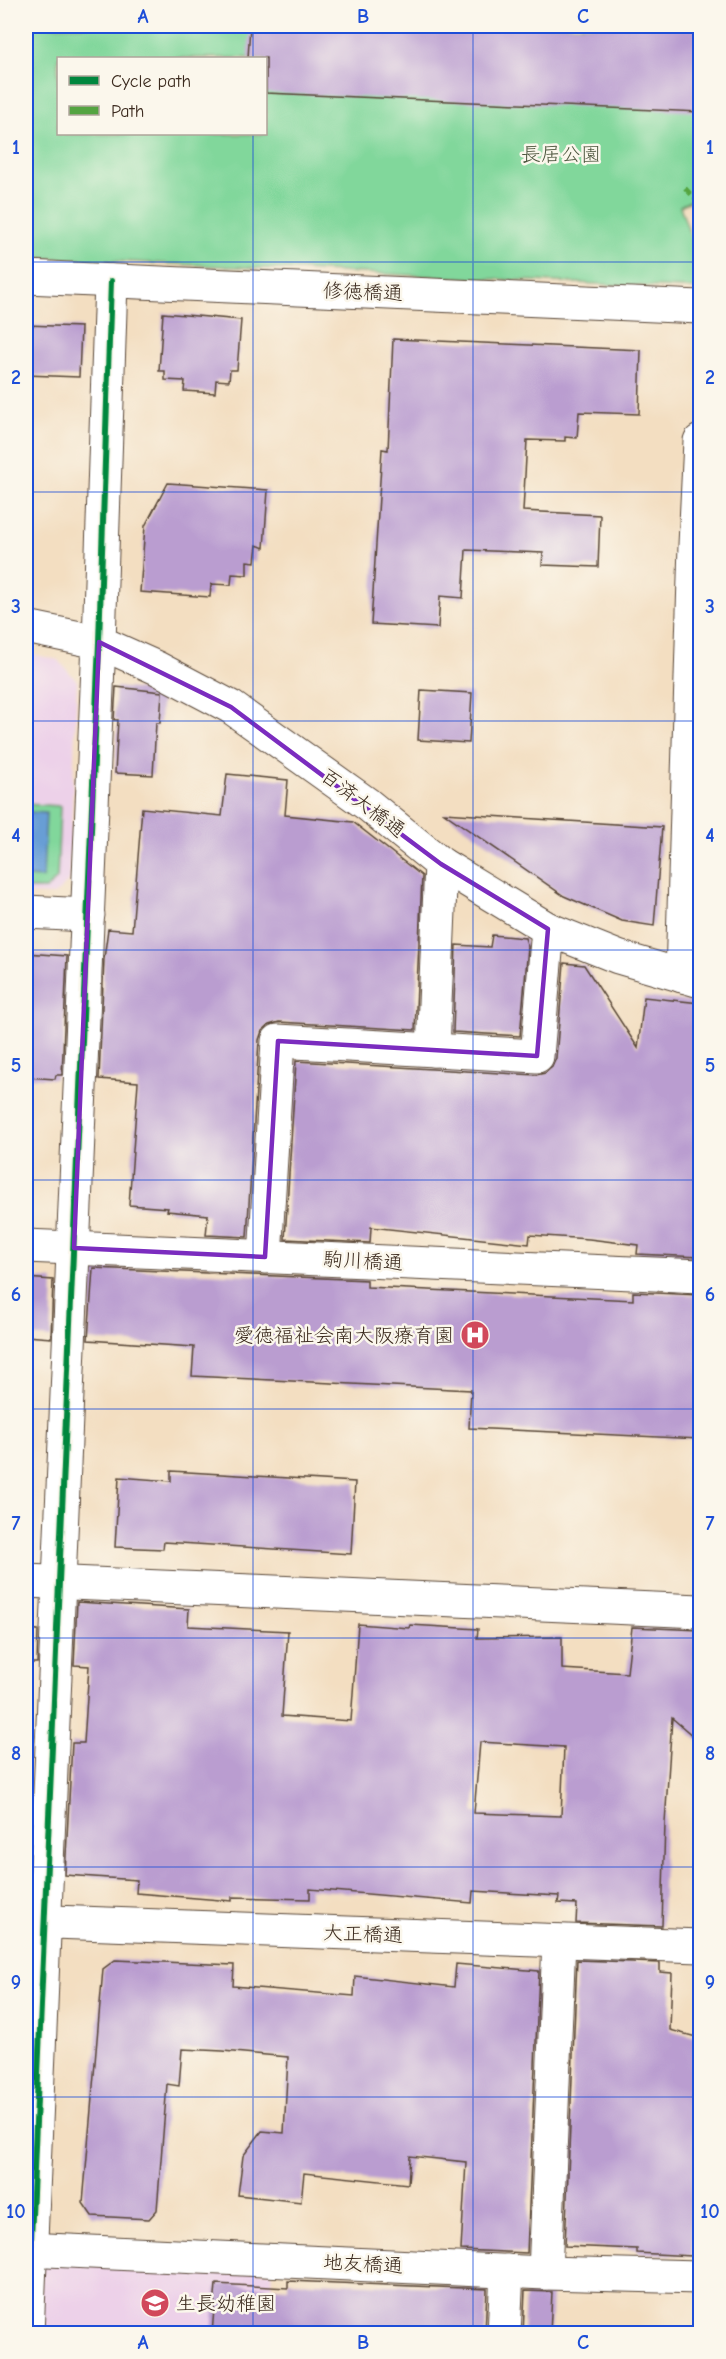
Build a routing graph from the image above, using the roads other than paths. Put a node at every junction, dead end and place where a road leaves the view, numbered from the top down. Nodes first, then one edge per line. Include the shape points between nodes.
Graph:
1 (26, 277) edge
2 (111, 281) junction
3 (700, 307) edge
4 (700, 441) edge
5 (26, 627) edge
6 (99, 642) junction
7 (441, 864) junction
8 (26, 912) edge
9 (88, 915) junction
10 (548, 929) junction
11 (691, 978) edge
12 (433, 1050) junction
13 (26, 1246) edge
14 (74, 1248) junction
15 (266, 1257) junction
16 (700, 1276) edge
17 (26, 1581) edge
18 (59, 1582) junction
19 (700, 1611) edge
20 (35, 1922) edge
21 (559, 1941) junction
22 (700, 1946) edge
23 (28, 2249) edge
24 (507, 2271) junction
25 (544, 2273) junction
26 (700, 2277) edge
27 (27, 2334) edge
28 (504, 2334) edge

1 - 2 street, 修徳橋通
2 - 3 street, 修徳橋通
2 - 6 street
4 - 11 street via 695,545
5 - 6 street, 百済大橋通
6 - 7 street, 百済大橋通 via 231,707 367,804
6 - 9 street
7 - 10 street, 百済大橋通
7 - 12 street
8 - 9 street
9 - 14 street
10 - 11 street, 百済大橋通 via 618,957
10 - 12 street via 537,1056
12 - 15 street via 278,1041
13 - 14 street, 駒川橋通
14 - 15 street, 駒川橋通
14 - 18 street
15 - 16 street, 駒川橋通
17 - 18 street
18 - 19 street
18 - 20 street
20 - 21 street, 大正橋通
20 - 23 street
21 - 22 street, 大正橋通
21 - 25 street
23 - 24 street, 地友橋通
23 - 27 street
24 - 25 street, 地友橋通
24 - 28 street
25 - 26 street, 地友橋通

